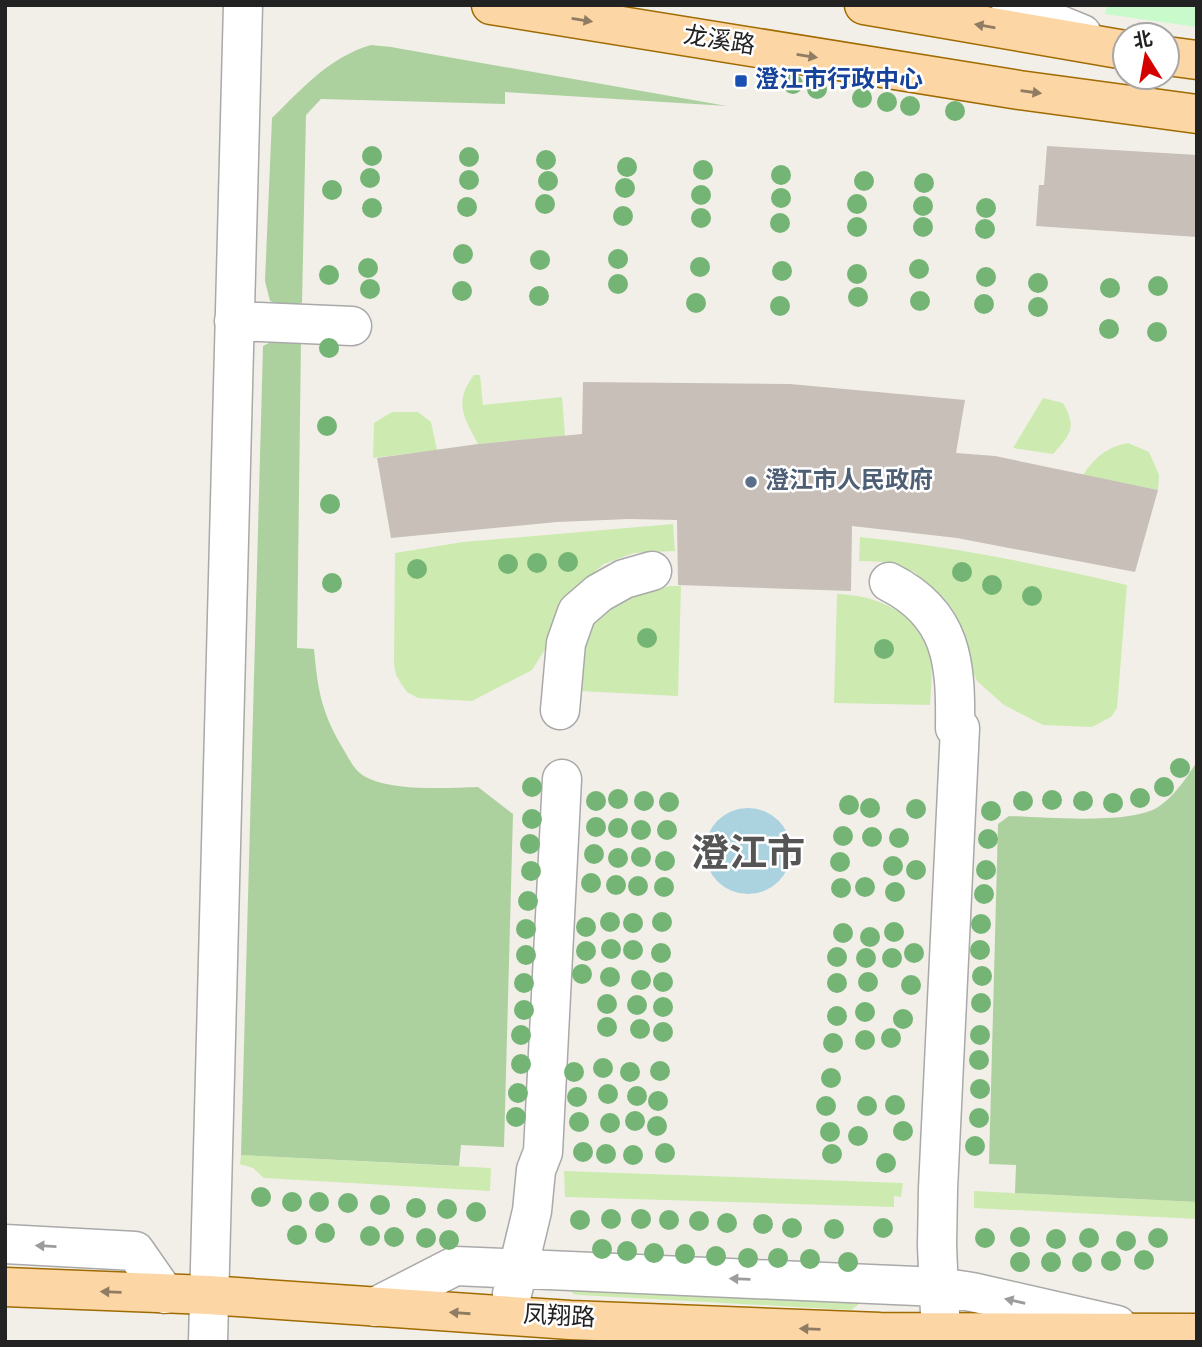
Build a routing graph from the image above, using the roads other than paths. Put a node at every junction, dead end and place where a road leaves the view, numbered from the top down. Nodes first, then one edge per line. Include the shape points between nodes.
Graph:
1 (243, 5) edge
2 (491, 5) edge
3 (864, 5) edge
4 (1011, 5) edge
5 (1111, 46) edge
6 (1111, 48) edge
7 (1197, 114) edge
8 (234, 321) junction
9 (352, 326) dead end
10 (652, 571) dead end
11 (889, 582) dead end
12 (560, 710) dead end
13 (554, 778) dead end
14 (5, 1244) edge
15 (518, 1270) junction
16 (5, 1287) edge
17 (939, 1287) junction
18 (165, 1294) junction
19 (208, 1296) junction
20 (375, 1307) junction
21 (506, 1316) junction
22 (941, 1332) junction
23 (1153, 1333) junction
24 (1197, 1333) edge
25 (208, 1342) edge

1 - 8 street
2 -> 7 main road, 龙溪路
6 -> 3 main road
4 - 5 street
8 - 9 street
8 - 19 street
10 - 12 street via 624,579 578,612 566,643
11 - 17 street via 918,600 943,632 956,683 938,1189
13 - 15 street via 528,1154 536,1170
18 -> 14 street via 135,1251
17 -> 15 street
15 - 20 street via 455,1266
15 - 21 street
18 -> 16 main road, 凤翔路
17 - 22 street
23 -> 17 street
18 - 19 main road, 凤翔路
19 - 20 main road, 凤翔路
19 - 25 street
21 -> 20 main road, 凤翔路
22 -> 21 main road, 凤翔路
22 - 23 main road, 凤翔路
23 - 24 main road, 凤翔路

